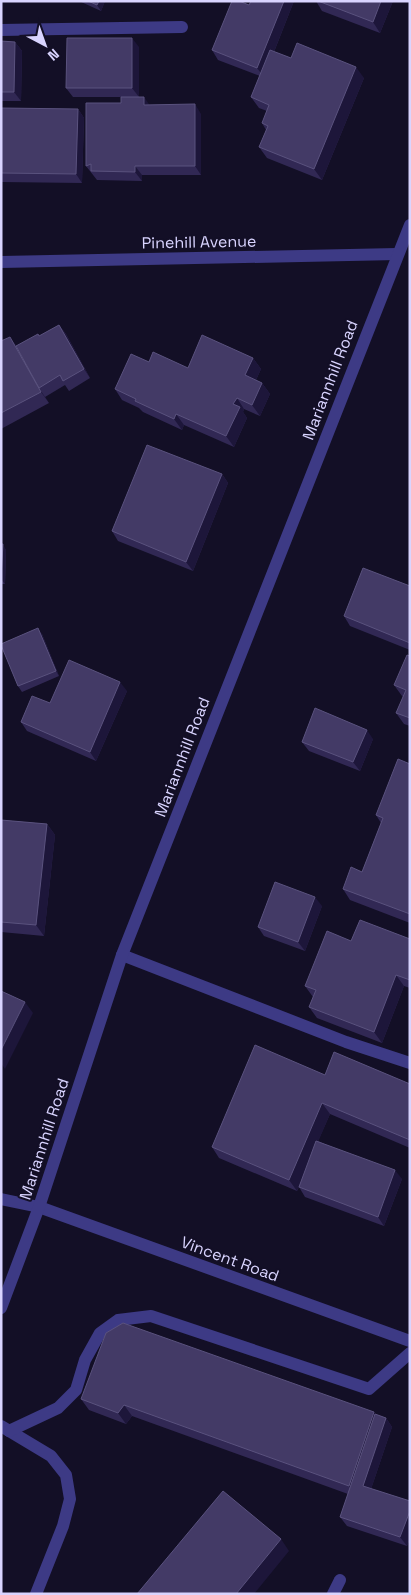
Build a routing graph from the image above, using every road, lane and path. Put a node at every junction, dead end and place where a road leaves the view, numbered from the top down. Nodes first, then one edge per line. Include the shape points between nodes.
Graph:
1 (182, 27) dead end
2 (1, 30) edge
3 (410, 225) edge
4 (397, 254) junction
5 (1, 262) edge
6 (122, 955) junction
7 (410, 1063) edge
8 (1, 1199) edge
9 (39, 1207) junction
10 (1, 1308) edge
11 (410, 1341) edge
12 (410, 1353) edge
13 (5, 1429) edge
14 (340, 1580) dead end
15 (36, 1594) edge
16 (333, 1594) edge

1 - 2 street
3 - 4 street, Mariannhill Road
4 - 5 street, Pinehill Avenue
4 - 6 street, Mariannhill Road
6 - 7 street via 346,1042
6 - 9 street, Mariannhill Road
8 - 9 street, Vincent Road
9 - 10 street, Mariannhill Road
9 - 11 street, Vincent Road
12 - 13 street via 369,1390 151,1316 118,1320 100,1333 85,1360 76,1390 58,1408
13 - 15 street via 51,1456 66,1476 70,1499 64,1526
14 - 16 street

